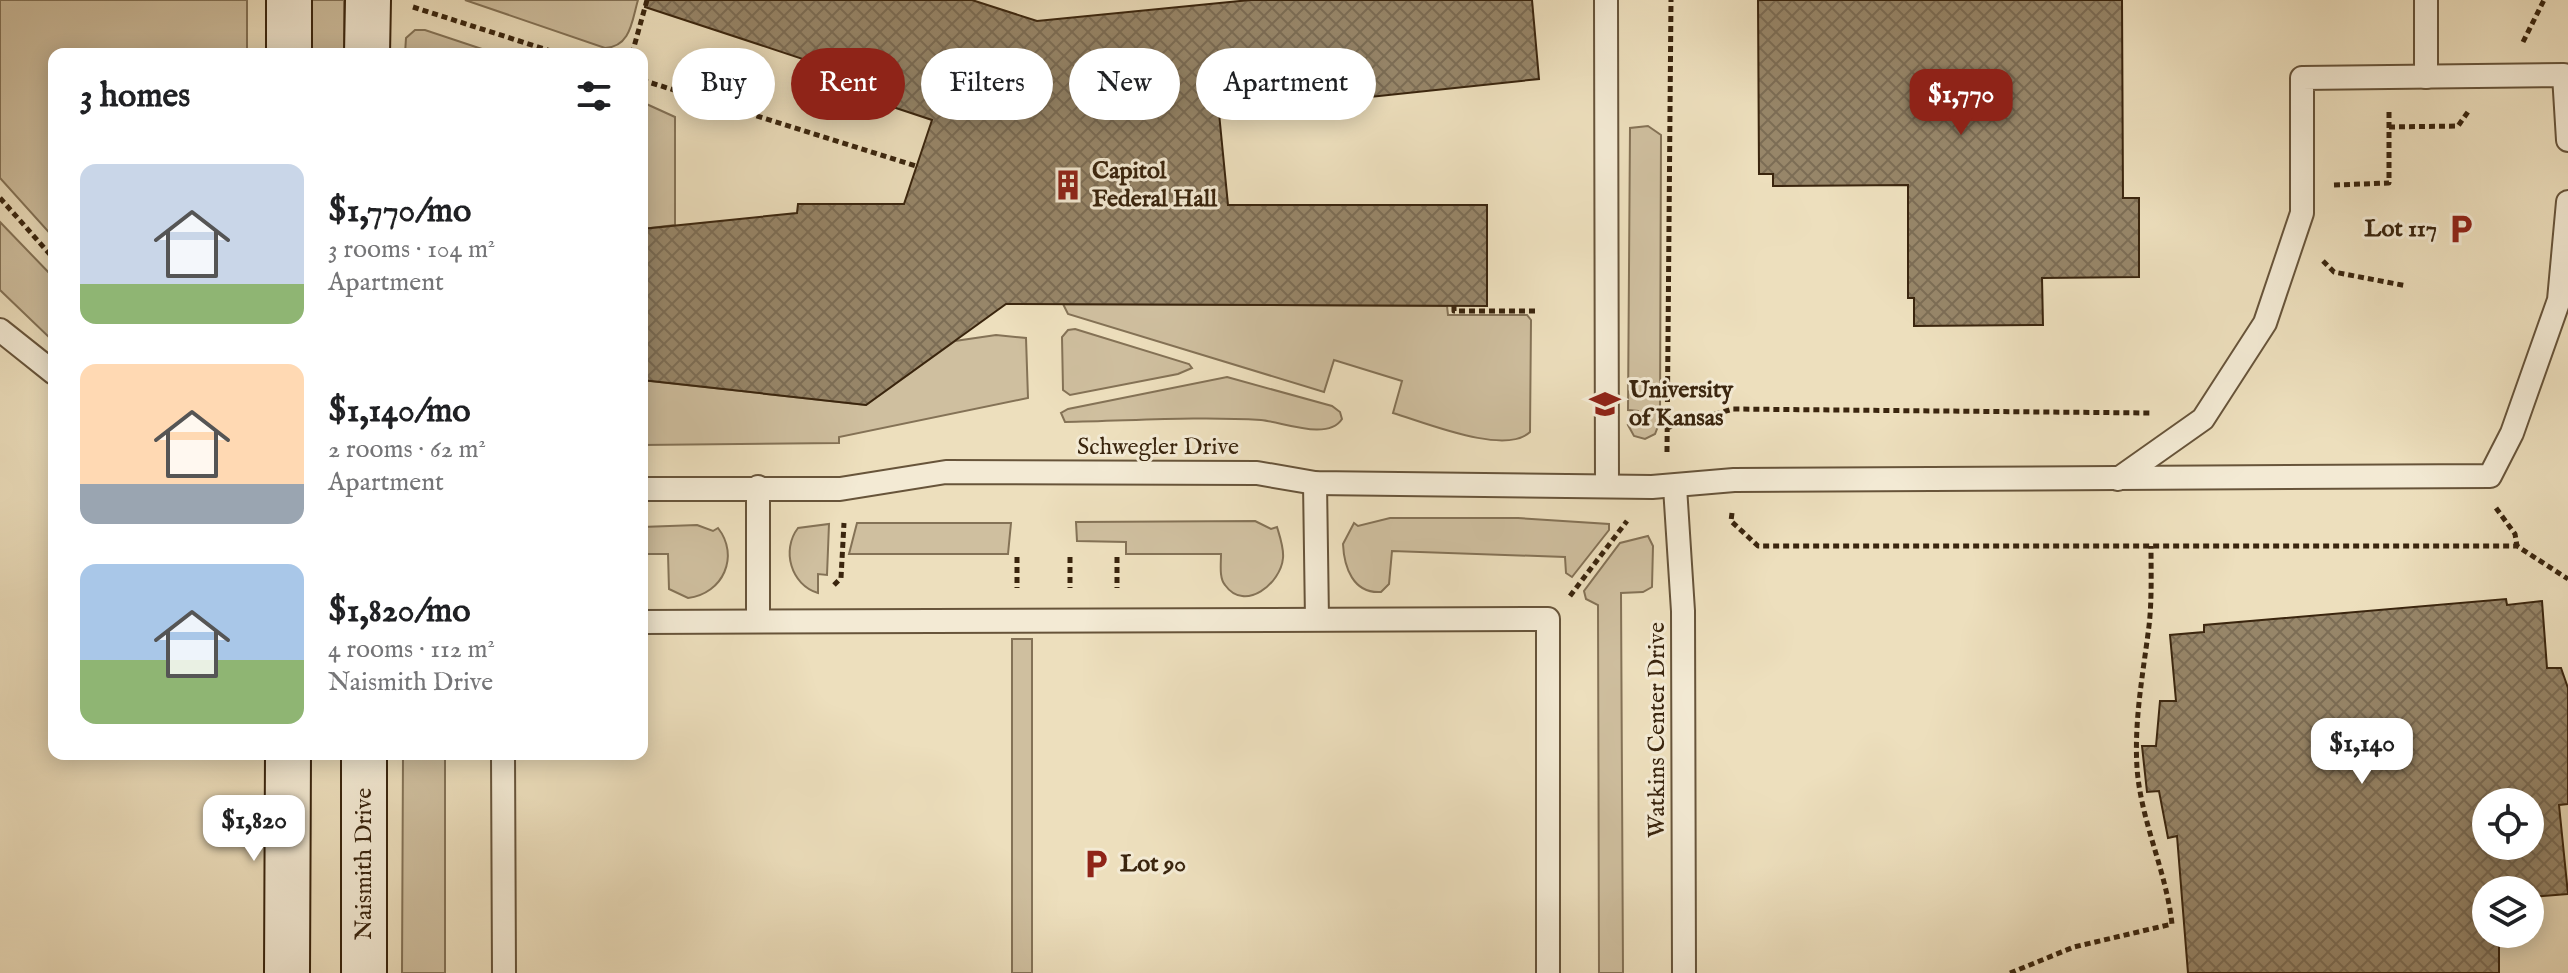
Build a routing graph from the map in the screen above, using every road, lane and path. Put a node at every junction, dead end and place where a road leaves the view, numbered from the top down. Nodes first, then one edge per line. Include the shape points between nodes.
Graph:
1 (289, 0) edge
2 (368, 0) edge
3 (647, 0) edge
4 (1606, 0) edge
5 (1671, 0) edge
6 (2426, 0) edge
7 (412, 7) dead end
8 (289, 48) edge
9 (367, 48) edge
10 (541, 48) edge
11 (634, 48) edge
12 (2426, 77) junction
13 (2388, 78) junction
14 (648, 82) edge
15 (2568, 140) edge
16 (916, 166) dead end
17 (2302, 193) junction
18 (0, 198) edge
19 (2568, 202) edge
20 (2295, 234) junction
21 (48, 252) edge
22 (2407, 286) dead end
23 (1454, 306) dead end
24 (1536, 311) dead end
25 (0, 330) edge
26 (48, 368) edge
27 (2206, 413) junction
28 (1666, 428) junction
29 (2118, 479) junction
30 (1734, 480) junction
31 (1315, 483) junction
32 (1607, 485) junction
33 (758, 487) junction
34 (1652, 487) junction
35 (1675, 487) junction
36 (648, 489) edge
37 (2495, 499) dead end
38 (845, 518) dead end
39 (2151, 546) junction
40 (2517, 546) junction
41 (1017, 557) dead end
42 (1070, 557) dead end
43 (1117, 557) dead end
44 (2568, 579) edge
45 (830, 586) dead end
46 (1117, 593) dead end
47 (1017, 594) dead end
48 (1070, 594) dead end
49 (1317, 619) junction
50 (1548, 619) junction
51 (758, 620) junction
52 (648, 622) edge
53 (288, 760) edge
54 (364, 760) edge
55 (503, 760) edge
56 (287, 973) edge
57 (364, 973) edge
58 (504, 973) edge
59 (1548, 973) edge
60 (1684, 973) edge
61 (2010, 973) edge

1 - 8 street
2 - 9 street
3 - 11 path
4 - 32 lane
5 - 28 path
6 - 12 lane
7 - 10 path
12 - 13 lane
12 - 15 lane via 2564,75
13 - 17 path via 2389,183 2345,182
13 - 17 lane via 2302,78
14 - 16 path
17 - 20 lane
18 - 21 path
19 - 29 lane, Schwegler Drive via 2559,300 2512,433 2490,476
20 - 22 path via 2334,272
20 - 27 lane via 2265,323
23 - 24 path via 1454,311
25 - 26 lane
27 - 28 path via 1733,409
27 - 29 lane
28 - 34 path via 1668,461
29 - 30 lane, Schwegler Drive
30 - 35 lane, Schwegler Drive
30 - 39 path via 1731,521 1758,546
31 - 32 lane, Schwegler Drive
31 - 33 lane, Schwegler Drive via 1257,473 946,472 840,489
31 - 49 lane
32 - 34 lane, Schwegler Drive
33 - 36 lane, Schwegler Drive
33 - 51 lane
34 - 35 lane, Schwegler Drive
34 - 50 path via 1558,613
35 - 60 lane, Watkins Center Drive via 1683,611
37 - 40 path
38 - 45 path via 841,578
39 - 40 path
39 - 61 path via 2138,771 2172,924 2074,947
40 - 44 path
41 - 47 path
42 - 48 path
43 - 46 path
49 - 50 lane
49 - 51 lane
50 - 59 lane
51 - 52 lane
53 - 56 street
54 - 57 street, Naismith Drive
55 - 58 lane

